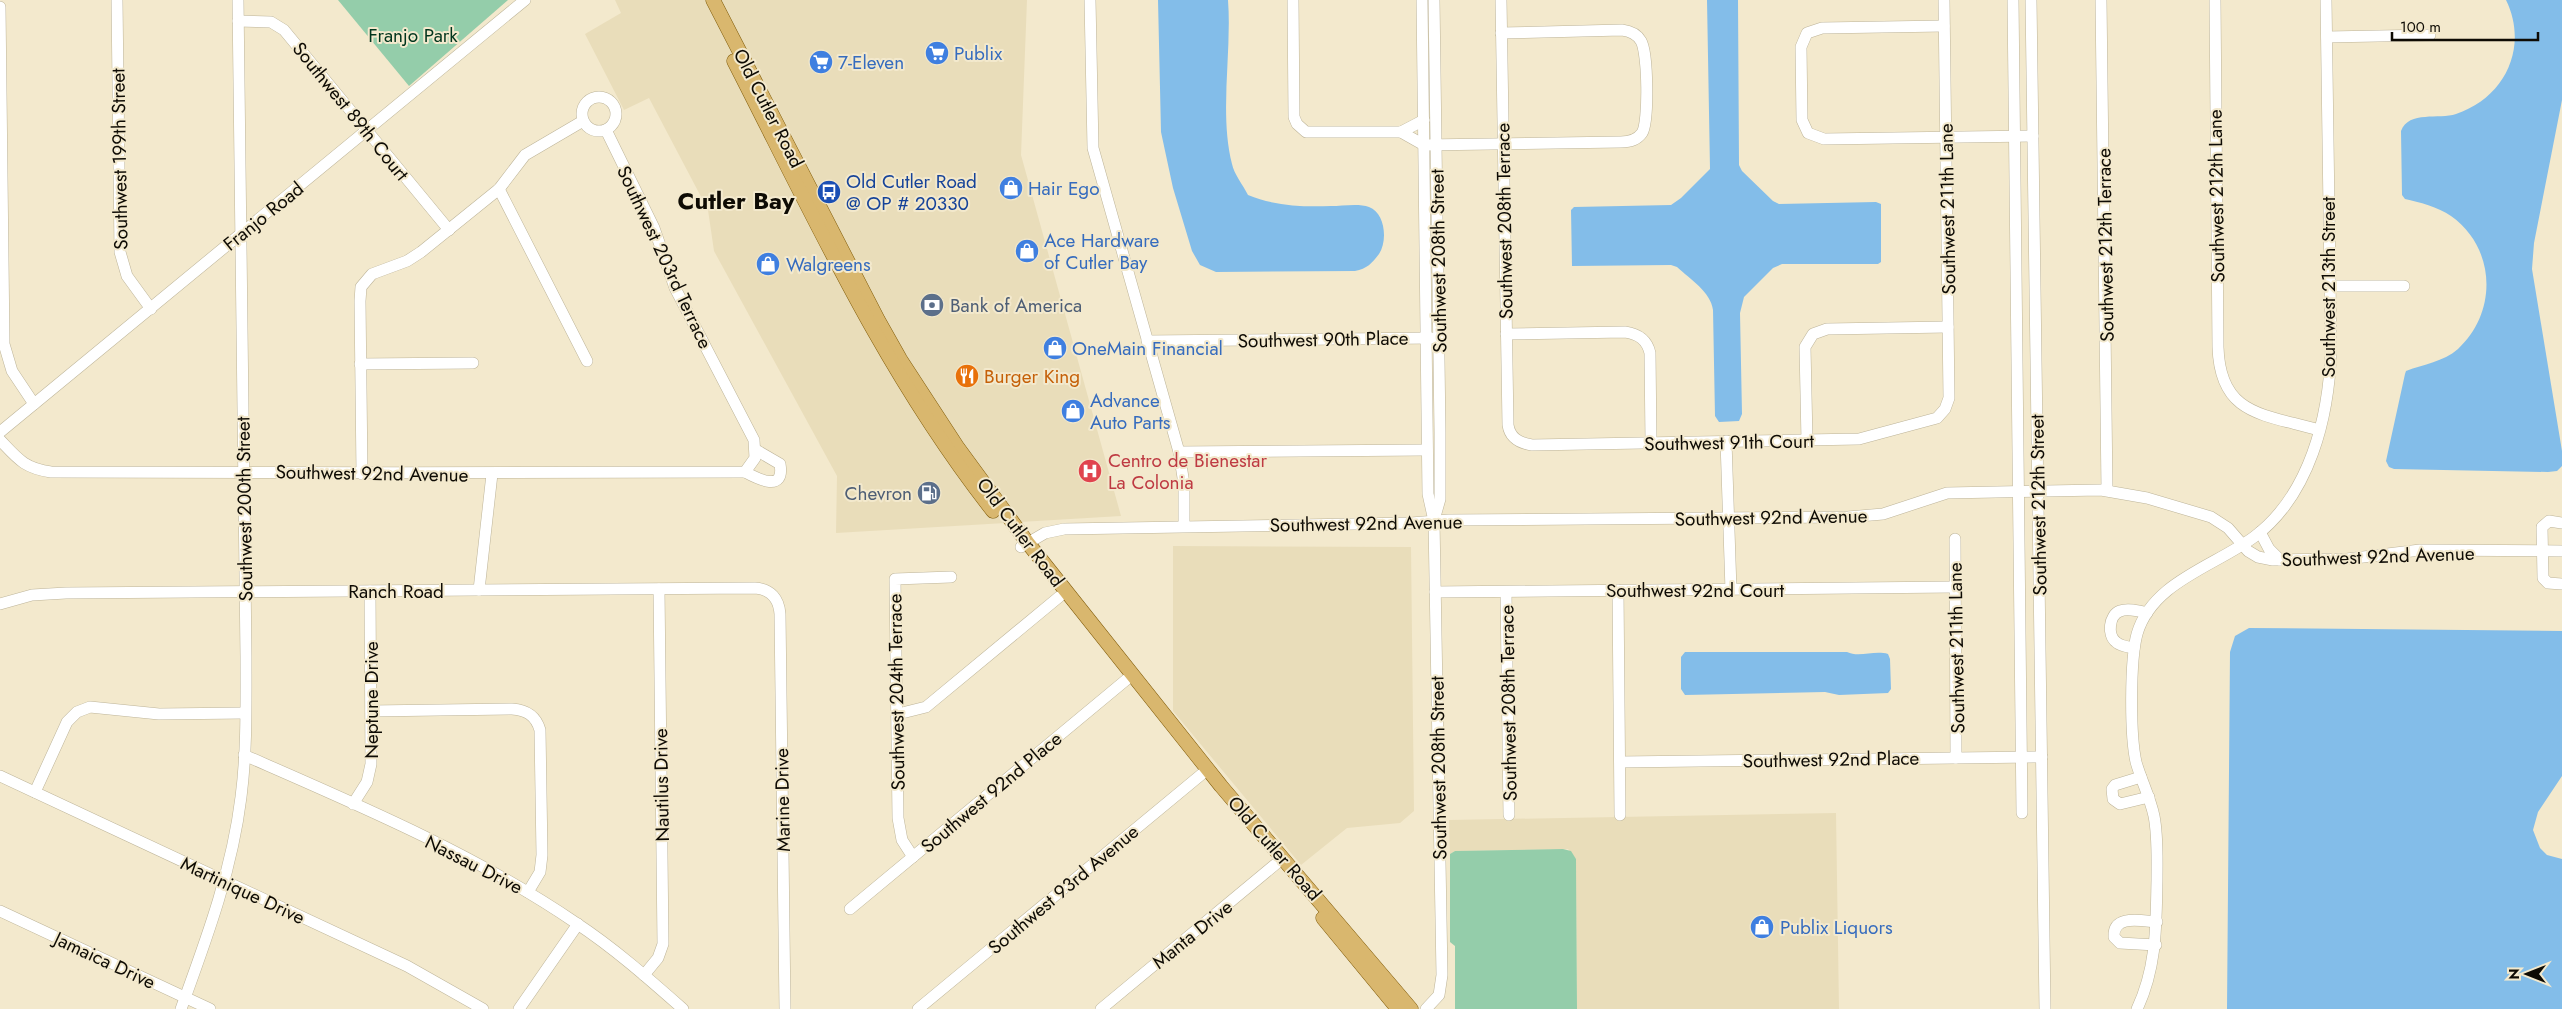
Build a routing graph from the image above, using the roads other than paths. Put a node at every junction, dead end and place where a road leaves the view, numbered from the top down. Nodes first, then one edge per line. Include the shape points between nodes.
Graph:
1 (117, 0) edge
2 (238, 0) edge
3 (525, 0) edge
4 (702, 0) edge
5 (713, 0) edge
6 (1090, 0) edge
7 (1292, 0) edge
8 (1422, 0) edge
9 (1434, 0) edge
10 (1501, 0) edge
11 (1944, 0) edge
12 (2012, 0) edge
13 (2031, 0) edge
14 (2101, 0) edge
15 (2215, 0) edge
16 (2326, 0) edge
17 (0, 8) edge
18 (715, 15) junction
19 (238, 21) junction
20 (1944, 26) junction
21 (1501, 33) junction
22 (2430, 35) dead end
23 (2327, 37) junction
24 (1424, 120) junction
25 (583, 121) junction
26 (606, 130) junction
27 (367, 131) junction
28 (1401, 132) junction
29 (2033, 136) junction
30 (2014, 137) junction
31 (1946, 138) junction
32 (1504, 144) junction
33 (1424, 145) junction
34 (1436, 145) junction
35 (804, 187) junction
36 (499, 189) junction
37 (449, 230) junction
38 (240, 235) junction
39 (848, 284) junction
40 (2330, 286) junction
41 (2404, 286) dead end
42 (865, 293) junction
43 (150, 309) junction
44 (1948, 327) junction
45 (1506, 334) junction
46 (1427, 338) junction
47 (1439, 338) junction
48 (1147, 341) junction
49 (587, 361) dead end
50 (360, 364) junction
51 (473, 364) dead end
52 (908, 382) junction
53 (34, 404) junction
54 (1940, 415) joint
55 (2319, 430) junction
56 (0, 432) edge
57 (0, 440) edge
58 (1516, 440) joint
59 (1726, 441) junction
60 (1807, 441) junction
61 (1651, 442) junction
62 (756, 450) junction
63 (1427, 450) junction
64 (1179, 452) junction
65 (749, 468) junction
66 (243, 472) junction
67 (362, 474) junction
68 (492, 474) junction
69 (2018, 490) junction
70 (2038, 490) junction
71 (2107, 490) junction
72 (1728, 518) junction
73 (1434, 521) junction
74 (2562, 523) edge
75 (1184, 526) junction
76 (2260, 532) junction
77 (1955, 539) dead end
78 (1024, 544) junction
79 (2242, 545) junction
80 (2562, 550) edge
81 (2542, 552) junction
82 (2280, 560) junction
83 (951, 577) dead end
84 (2562, 584) edge
85 (1955, 587) junction
86 (659, 589) junction
87 (479, 590) junction
88 (1618, 590) junction
89 (1731, 590) junction
90 (370, 591) junction
91 (245, 592) junction
92 (1435, 592) junction
93 (1506, 592) junction
94 (771, 593) joint
95 (1059, 597) junction
96 (0, 604) edge
97 (2147, 612) junction
98 (2134, 648) junction
99 (1128, 677) junction
100 (372, 712) junction
101 (245, 713) junction
102 (898, 714) junction
103 (244, 755) junction
104 (2022, 757) junction
105 (2042, 757) junction
106 (1956, 758) junction
107 (1620, 762) junction
108 (1205, 771) junction
109 (0, 776) edge
110 (2141, 777) junction
111 (35, 792) junction
112 (2149, 797) junction
113 (353, 804) junction
114 (2022, 813) dead end
115 (1509, 815) dead end
116 (1620, 815) dead end
117 (913, 857) junction
118 (1281, 861) junction
119 (225, 881) junction
120 (528, 892) junction
121 (850, 909) dead end
122 (0, 911) edge
123 (2157, 922) junction
124 (578, 924) junction
125 (2156, 945) junction
126 (644, 975) junction
127 (183, 1003) edge
128 (210, 1009) edge
129 (483, 1009) edge
130 (519, 1009) edge
131 (683, 1009) edge
132 (785, 1009) edge
133 (918, 1009) edge
134 (1101, 1009) edge
135 (1398, 1009) edge
136 (1412, 1009) edge
137 (1426, 1009) edge
138 (2045, 1009) edge
139 (2137, 1009) edge

1 - 43 street, Southwest 199th Street via 120,252 127,276
2 - 19 street, Southwest 200th Street
3 - 27 street, Franjo Road
4 - 18 main road, Old Cutler Road
5 - 18 main road, Old Cutler Road
6 - 48 street via 1093,148
7 - 28 street via 1296,122 1313,133
8 - 24 street, Southwest 208th Street
9 - 34 street, Southwest 208th Street
10 - 21 street, Southwest 208th Terrace
11 - 20 street, Southwest 211th Lane
12 - 30 street, Southwest 212th Street
13 - 29 street, Southwest 212th Street
14 - 71 street, Southwest 212th Terrace
15 - 55 street, Southwest 212th Lane via 2220,367 2227,391 2236,400 2251,409
16 - 23 street, Southwest 213th Street
17 - 53 street via 4,344 8,363
18 - 35 main road, Old Cutler Road
19 - 27 street, Southwest 89th Court via 271,22 284,30
19 - 38 street, Southwest 200th Street
20 - 31 street, Southwest 211th Lane
20 - 31 street via 1822,28 1809,32 1801,47 1802,120 1806,131 1824,139
21 - 32 street, Southwest 208th Terrace
21 - 32 street via 1622,30 1638,37 1644,46 1645,58 1646,121 1641,134 1632,141
22 - 23 street
23 - 40 street, Southwest 213th Street
24 - 28 street
24 - 33 street, Southwest 208th Street
25 - 26 street via 590,129
25 - 26 street via 581,115 585,104 594,97 605,98 614,105 616,117
25 - 36 street via 525,154
26 - 62 street, Southwest 203rd Terrace via 654,228 675,288 754,440
27 - 37 street, Southwest 89th Court
27 - 38 street, Franjo Road
28 - 33 street
29 - 30 street
29 - 70 street, Southwest 212th Street
30 - 31 street
30 - 69 street, Southwest 212th Street
31 - 44 street, Southwest 211th Lane
32 - 34 street
32 - 45 street, Southwest 208th Terrace
33 - 34 street
33 - 46 street, Southwest 208th Street
34 - 47 street, Southwest 208th Street
35 - 39 main road, Old Cutler Road
35 - 42 main road, Old Cutler Road
36 - 37 street
36 - 49 street
37 - 50 street via 415,257 372,274 362,287
38 - 43 street, Franjo Road
38 - 66 street, Southwest 200th Street
39 - 42 main road
39 - 52 main road, Old Cutler Road
40 - 41 street
40 - 55 street, Southwest 213th Street via 2330,374
42 - 52 main road, Old Cutler Road
43 - 53 street, Franjo Road
44 - 54 street, Southwest 211th Lane via 1949,398
44 - 60 street via 1827,329 1813,334 1805,347
45 - 58 street, Southwest 208th Terrace via 1508,425
45 - 61 street via 1625,332 1646,342 1650,353
46 - 47 street, Southwest 90th Place
46 - 48 street, Southwest 90th Place
46 - 63 street, Southwest 208th Street
47 - 73 street, Southwest 208th Street via 1440,499
48 - 64 street
50 - 51 street
50 - 67 street
52 - 78 main road, Old Cutler Road via 956,463
53 - 56 street, Franjo Road
54 - 60 street, Southwest 91th Court via 1871,437
55 - 76 street, Southwest 213th Street via 2295,490
57 - 66 street, Southwest 92nd Avenue via 22,463 50,472
58 - 61 street, Southwest 91th Court via 1532,445
59 - 60 street, Southwest 91th Court
59 - 61 street, Southwest 91th Court
59 - 72 street
62 - 65 street
62 - 65 street via 780,464 781,471 778,478 765,482
63 - 64 street
63 - 73 street, Southwest 208th Street via 1428,494
64 - 75 street via 1184,484
65 - 68 street, Southwest 92nd Avenue
66 - 67 street, Southwest 92nd Avenue
66 - 91 street, Southwest 200th Street
67 - 68 street, Southwest 92nd Avenue
68 - 87 street
69 - 70 street, Southwest 92nd Avenue
69 - 72 street, Southwest 92nd Avenue via 1940,494 1869,516
69 - 104 street, Southwest 212th Street
70 - 71 street, Southwest 92nd Avenue
70 - 105 street, Southwest 212th Street
71 - 79 street, Southwest 92nd Avenue via 2211,517 2228,528
72 - 73 street, Southwest 92nd Avenue
72 - 89 street
73 - 75 street, Southwest 92nd Avenue
73 - 92 street, Southwest 208th Street
74 - 81 street via 2544,523
75 - 78 street, Southwest 92nd Avenue via 1064,529 1050,531
76 - 79 street, Southwest 213th Street
76 - 82 street via 2269,549
77 - 85 street, Southwest 211th Lane
78 - 95 main road, Old Cutler Road
78 - 99 main road, Old Cutler Road
79 - 82 street, Southwest 92nd Avenue via 2258,557
79 - 97 street via 2171,588
80 - 81 street, Southwest 92nd Avenue
81 - 82 street, Southwest 92nd Avenue via 2420,550 2346,559
81 - 84 street via 2545,581
83 - 102 street, Southwest 204th Terrace via 895,579
85 - 89 street, Southwest 92nd Court
85 - 106 street, Southwest 211th Lane
86 - 87 street, Ranch Road
86 - 94 street, Ranch Road via 755,588
86 - 126 street, Nautilus Drive via 663,944 658,958
87 - 90 street, Ranch Road
88 - 89 street, Southwest 92nd Court
88 - 93 street, Southwest 92nd Court
88 - 107 street
90 - 91 street, Ranch Road
90 - 100 street, Neptune Drive
91 - 96 street, Ranch Road via 51,593
91 - 101 street, Southwest 200th Street
92 - 93 street, Southwest 92nd Court
92 - 137 street, Southwest 208th Street via 1441,983 1438,998
93 - 115 street, Southwest 208th Terrace
94 - 132 street, Marine Drive via 778,602 780,614
95 - 99 main road, Old Cutler Road
95 - 102 street via 926,708
97 - 98 street
97 - 98 street via 2120,611 2114,616 2111,636 2114,641
98 - 110 street via 2133,740
99 - 108 main road, Old Cutler Road
99 - 117 street, Southwest 92nd Place
100 - 113 street, Neptune Drive via 370,771
100 - 120 street via 512,709 528,713 537,720 541,749 541,864 538,877
101 - 103 street, Southwest 200th Street
101 - 111 street via 159,714 84,708 65,725
102 - 117 street, Southwest 204th Terrace via 899,832
103 - 113 street, Nassau Drive
103 - 119 street, Southwest 200th Street via 241,797
104 - 105 street, Southwest 92nd Place
104 - 106 street, Southwest 92nd Place
104 - 114 street, Southwest 212th Street
105 - 138 street, Southwest 212th Street
106 - 107 street, Southwest 92nd Place
107 - 116 street
108 - 118 main road, Old Cutler Road
108 - 133 street, Southwest 93rd Avenue
109 - 111 street, Martinique Drive
110 - 112 street
110 - 112 street via 2115,785 2113,799 2120,804
111 - 119 street, Martinique Drive
112 - 123 street via 2156,828
113 - 120 street, Nassau Drive
117 - 121 street, Southwest 92nd Place
118 - 134 street, Manta Drive
118 - 135 main road, Old Cutler Road
118 - 136 main road, Old Cutler Road
119 - 127 street, Southwest 200th Street
119 - 129 street, Martinique Drive via 425,975
120 - 124 street, Nassau Drive
122 - 127 street, Jamaica Drive
123 - 125 street
123 - 125 street via 2123,921 2114,931 2114,937 2120,943
124 - 126 street, Nassau Drive
124 - 130 street
125 - 139 street via 2150,976
126 - 131 street, Nassau Drive
127 - 128 street, Jamaica Drive

